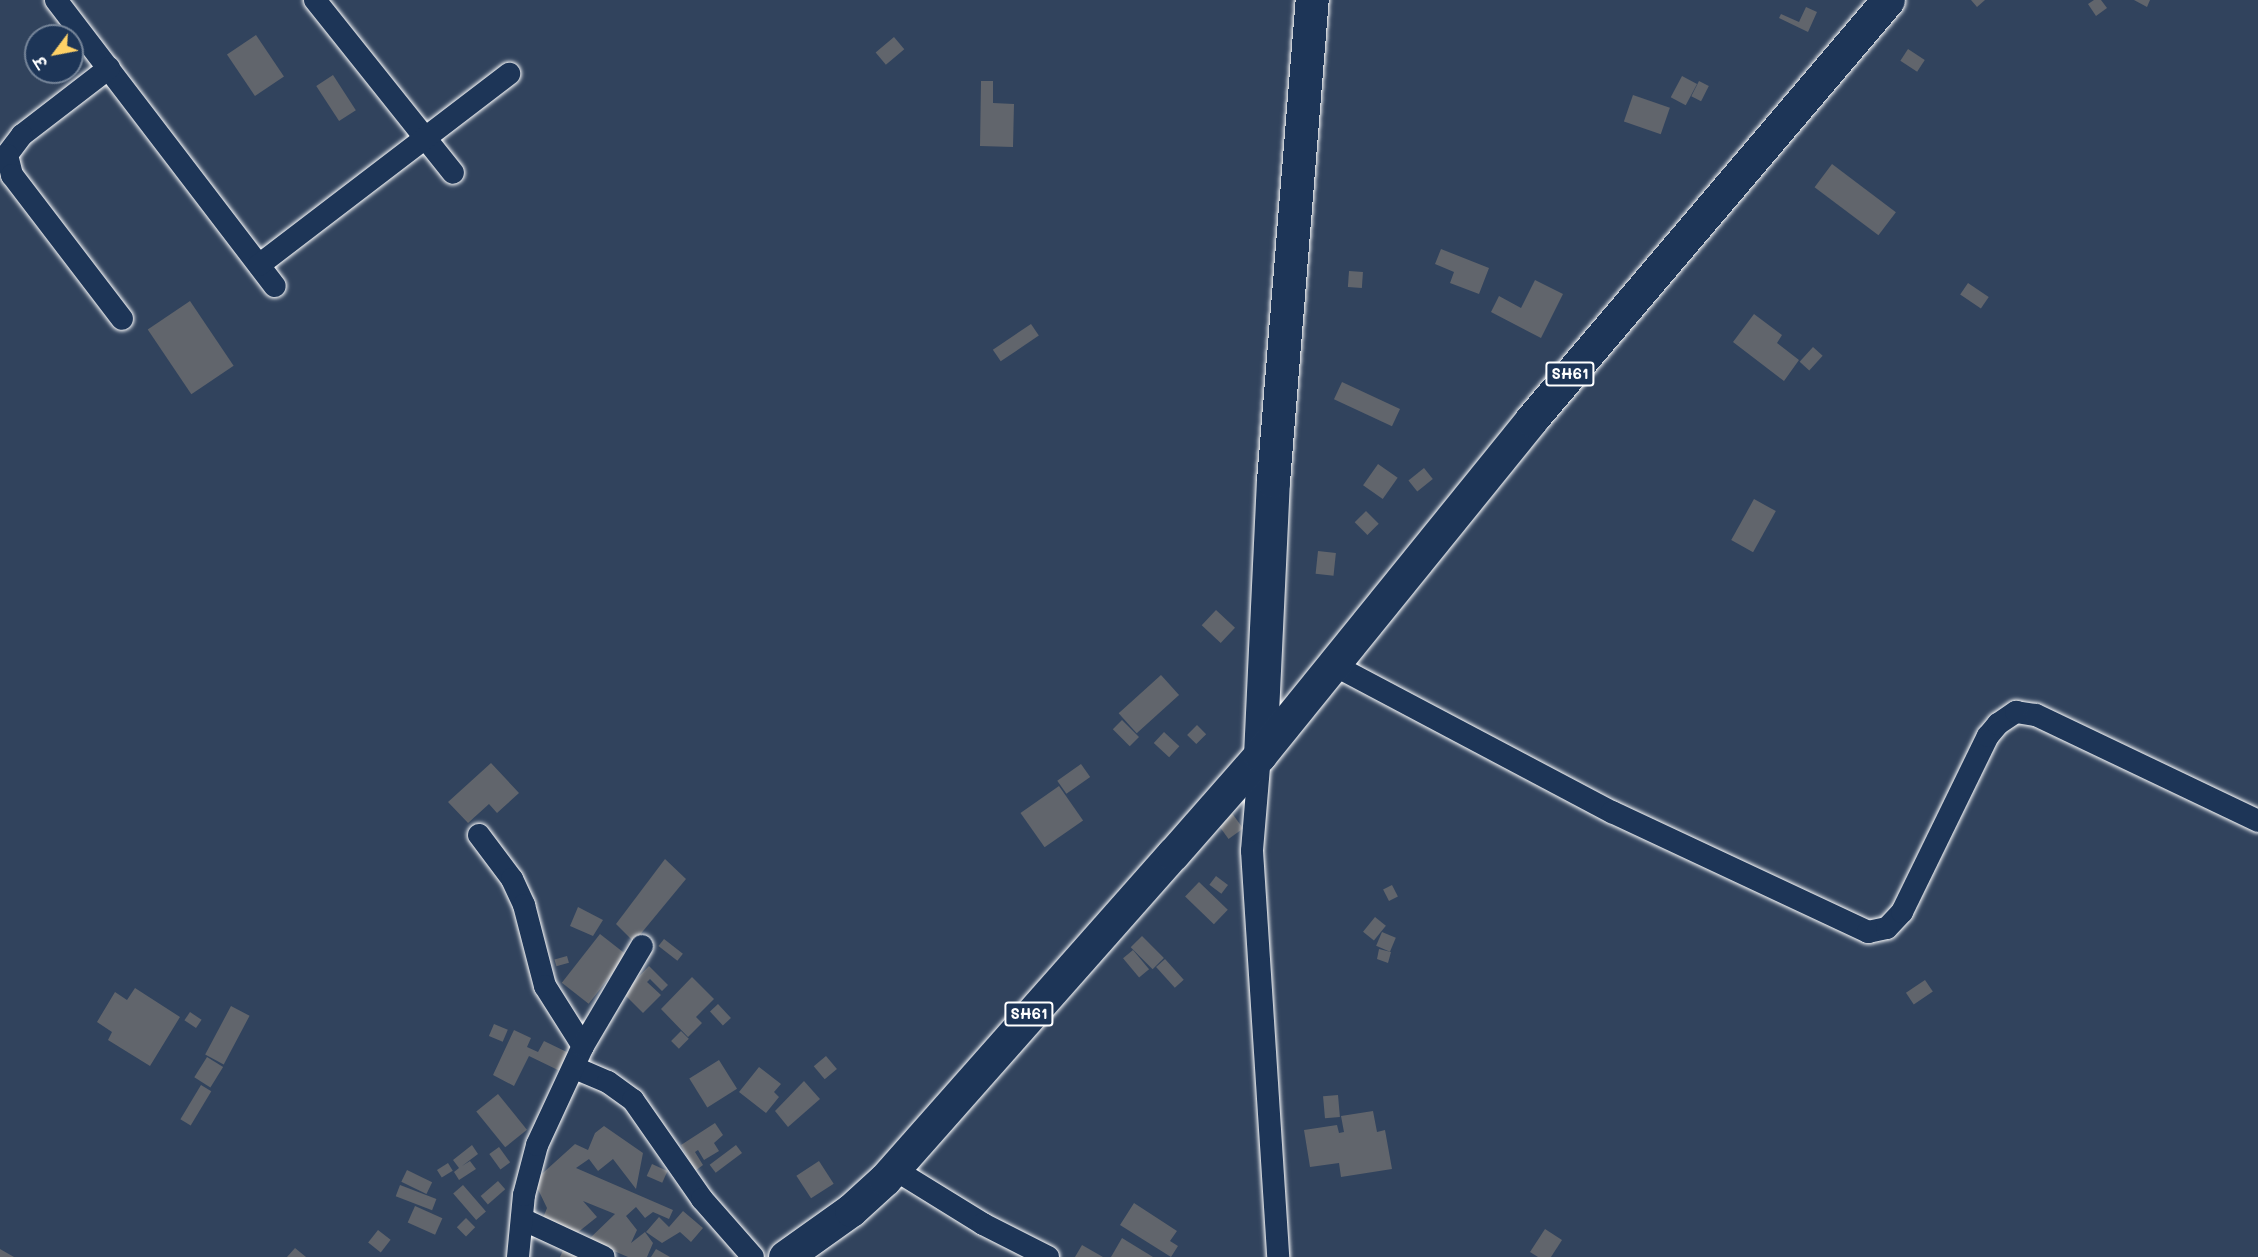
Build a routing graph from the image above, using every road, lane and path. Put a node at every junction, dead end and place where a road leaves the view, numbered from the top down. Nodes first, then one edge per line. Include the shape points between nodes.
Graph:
1 (56, 0) edge
2 (315, 0) edge
3 (1312, 0) edge
4 (1888, 0) edge
5 (109, 68) junction
6 (509, 74) dead end
7 (425, 138) junction
8 (453, 173) dead end
9 (259, 265) junction
10 (275, 286) dead end
11 (122, 319) dead end
12 (1332, 664) junction
13 (1260, 755) junction
14 (2258, 821) edge
15 (479, 835) dead end
16 (642, 946) dead end
17 (583, 1046) junction
18 (575, 1068) junction
19 (894, 1169) junction
20 (522, 1220) junction
21 (518, 1257) edge
22 (604, 1257) edge
23 (753, 1257) edge
24 (785, 1257) edge
25 (1048, 1257) edge
26 (1278, 1257) edge

1 - 5 street
2 - 7 street
3 - 13 main road via 1273,481
4 - 12 main road, SH61 via 1531,420
5 - 9 street
5 - 11 street via 12,144 8,165
6 - 7 street
7 - 8 street
7 - 9 street
9 - 10 street
12 - 13 main road, SH61
12 - 14 street via 1612,812 1868,932 1887,928 1902,912 1988,736 2016,712 2036,715
13 - 19 main road, SH61
13 - 26 street via 1252,851
15 - 17 street via 513,879 524,905 545,986
16 - 17 street
17 - 18 street
18 - 20 street via 537,1144
18 - 23 street via 608,1082 633,1100 702,1199
19 - 24 main road, SH61 via 851,1210
19 - 25 street via 983,1224
20 - 21 street
20 - 22 street

